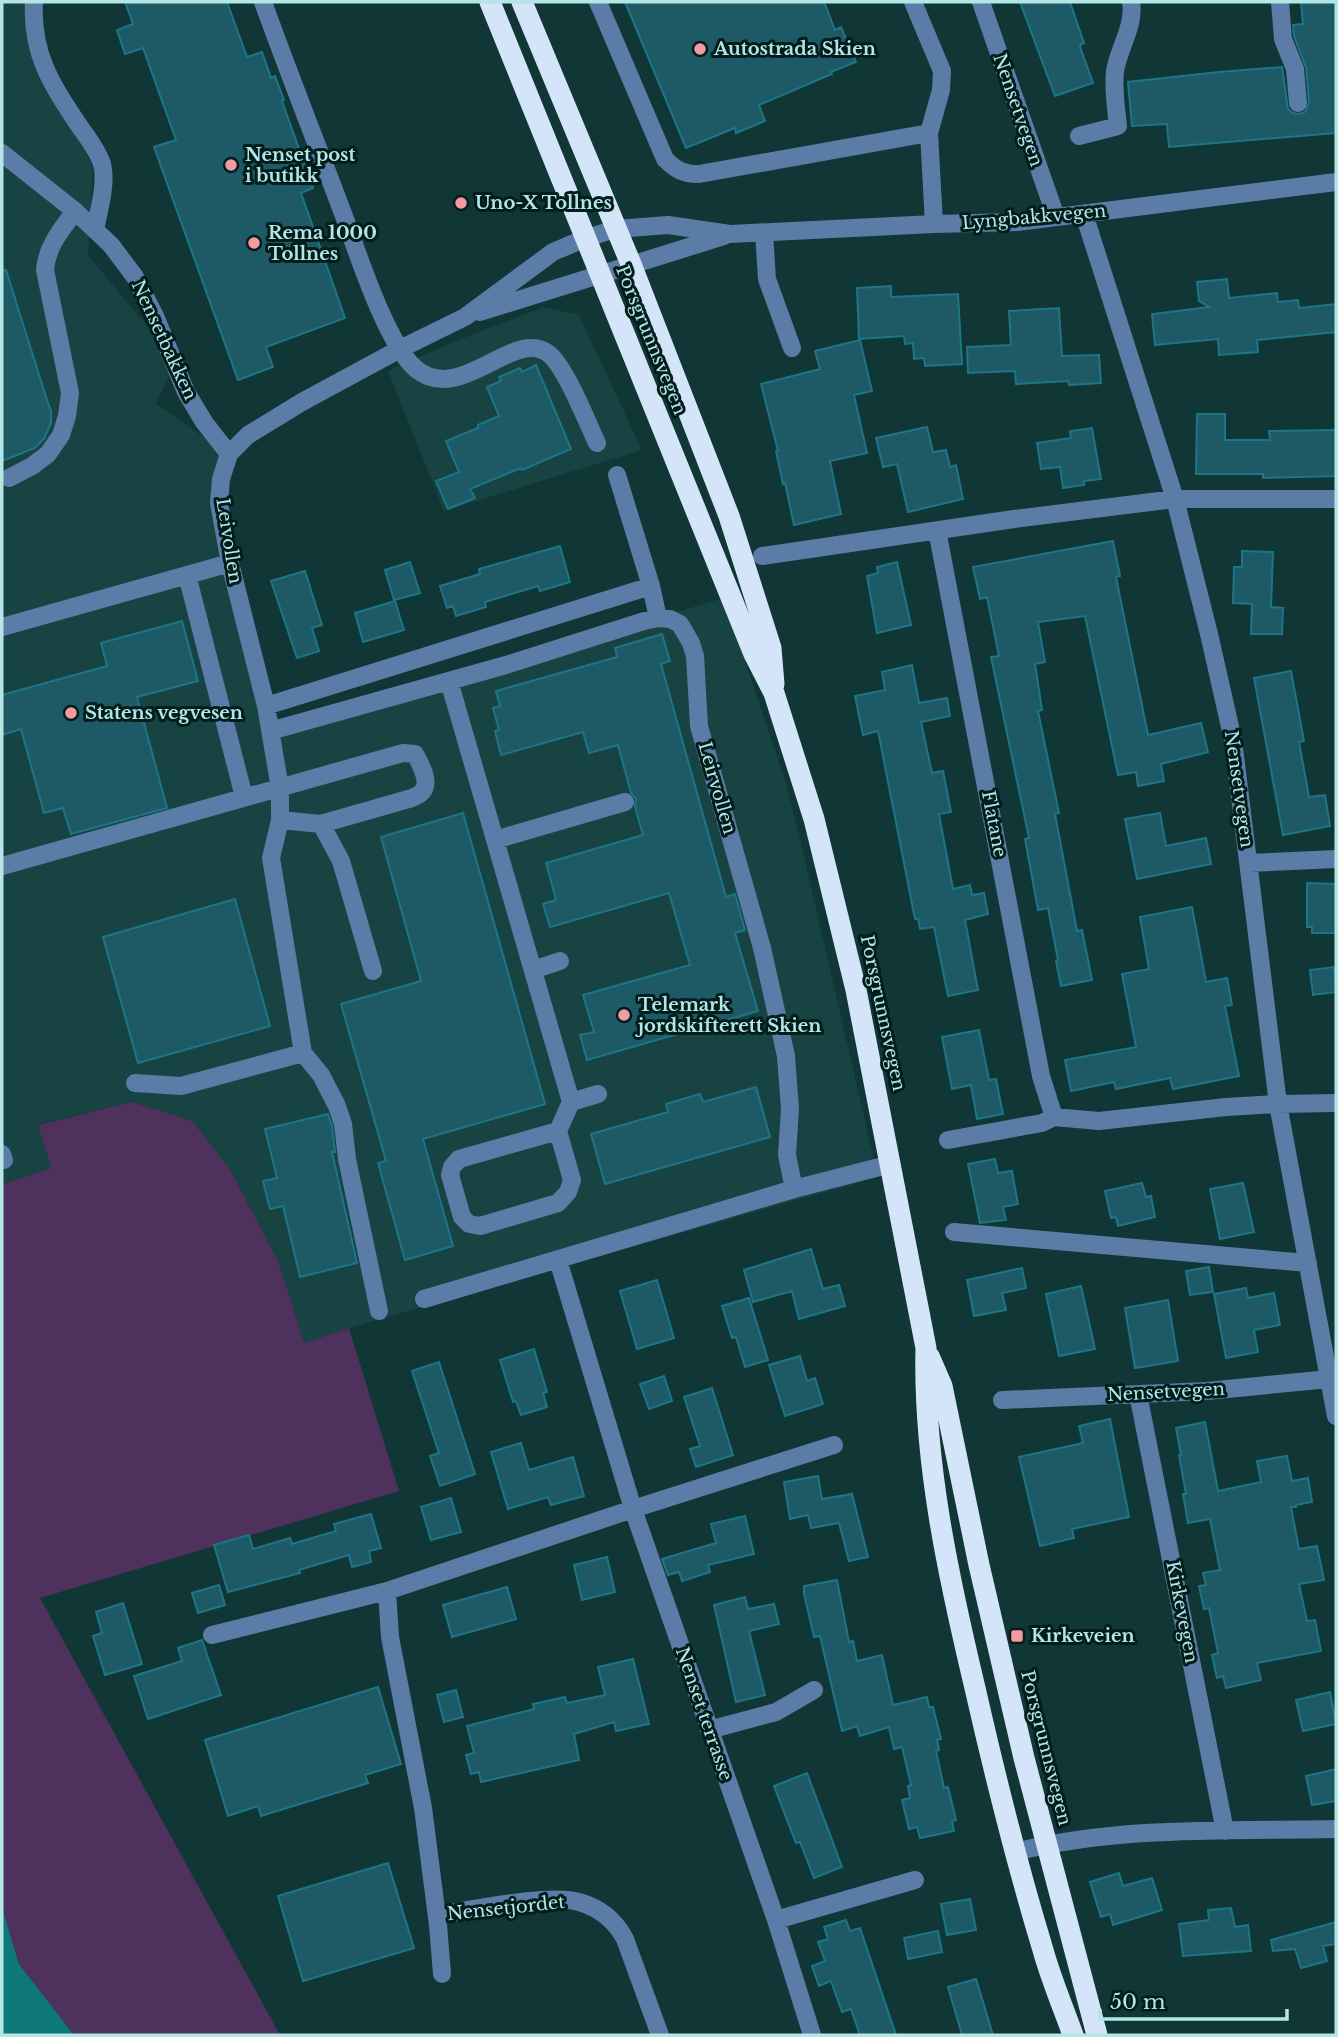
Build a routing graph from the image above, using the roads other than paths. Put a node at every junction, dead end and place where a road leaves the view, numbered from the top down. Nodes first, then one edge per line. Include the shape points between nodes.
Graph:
1 (34, 2) edge
2 (263, 2) edge
3 (490, 2) edge
4 (522, 2) edge
5 (598, 2) edge
6 (913, 2) edge
7 (981, 2) edge
8 (1130, 2) edge
9 (1280, 2) edge
10 (1298, 103) dead end
11 (929, 133) junction
12 (1079, 136) dead end
13 (2, 153) edge
14 (1336, 182) edge
15 (75, 211) junction
16 (1084, 214) junction
17 (1056, 217) junction
18 (934, 224) junction
19 (95, 229) junction
20 (616, 229) junction
21 (764, 233) junction
22 (730, 234) junction
23 (586, 238) junction
24 (631, 264) junction
25 (601, 274) junction
26 (465, 317) junction
27 (792, 348) dead end
28 (400, 349) junction
29 (597, 443) dead end
30 (229, 454) junction
31 (617, 475) dead end
32 (9, 478) dead end
33 (1175, 499) junction
34 (1336, 499) edge
35 (937, 530) junction
36 (762, 556) dead end
37 (230, 563) junction
38 (187, 575) junction
39 (651, 586) junction
40 (658, 618) junction
41 (2, 627) edge
42 (449, 681) junction
43 (774, 693) junction
44 (266, 705) junction
45 (270, 732) junction
46 (280, 788) junction
47 (244, 797) junction
48 (625, 802) dead end
49 (280, 820) junction
50 (321, 824) junction
51 (495, 839) junction
52 (1336, 859) edge
53 (1249, 863) junction
54 (2, 866) edge
55 (560, 961) dead end
56 (533, 970) junction
57 (373, 971) dead end
58 (303, 1053) junction
59 (135, 1083) dead end
60 (598, 1094) dead end
61 (571, 1102) junction
62 (1336, 1103) edge
63 (1278, 1104) junction
64 (1054, 1117) junction
65 (558, 1131) junction
66 (948, 1140) dead end
67 (891, 1164) junction
68 (794, 1189) junction
69 (954, 1232) dead end
70 (558, 1260) junction
71 (1308, 1263) junction
72 (424, 1299) dead end
73 (379, 1311) dead end
74 (926, 1348) junction
75 (1333, 1379) edge
76 (1138, 1394) junction
77 (1002, 1399) dead end
78 (1336, 1416) edge
79 (834, 1444) dead end
80 (633, 1509) junction
81 (387, 1591) junction
82 (212, 1635) dead end
83 (814, 1690) dead end
84 (709, 1730) junction
85 (1336, 1829) edge
86 (1225, 1831) junction
87 (1046, 1844) junction
88 (1015, 1852) junction
89 (915, 1880) dead end
90 (437, 1915) junction
91 (776, 1920) junction
92 (442, 1974) dead end
93 (660, 2035) edge
94 (812, 2035) edge
95 (1073, 2035) edge
96 (1097, 2035) edge

1 - 19 street via 32,22 43,68 103,165
2 - 28 street via 373,293
3 - 23 highway, Porsgrunnsvegen
4 - 20 highway, Porsgrunnsvegen
5 - 11 street via 665,159 686,174
6 - 11 street via 942,71
7 - 17 street, Nensetvegen
8 - 12 street via 1131,25 1115,71 1118,126
9 - 10 street via 1283,39 1295,69
11 - 18 street
13 - 15 street, Nensetbakken
14 - 16 street, Lyngbakkvegen
15 - 19 street, Nensetbakken
15 - 32 street via 46,255 45,270 70,393 67,416 48,454
16 - 17 street, Lyngbakkvegen
16 - 33 street, Nensetvegen
17 - 18 street, Lyngbakkvegen
18 - 21 street, Lyngbakkvegen
19 - 30 street, Nensetbakken via 135,277 186,392
20 - 22 street, Lyngbakkvegen via 668,225
20 - 23 street, Lyngbakkvegen
20 - 24 highway, Porsgrunnsvegen
21 - 22 street, Lyngbakkvegen
21 - 27 street via 767,279
22 - 24 street, Lyngbakkvegen
23 - 25 highway, Porsgrunnsvegen
23 - 26 street via 553,252
24 - 25 street, Lyngbakkvegen
24 - 43 highway, Porsgrunnsvegen via 752,584 771,648
25 - 26 street
25 - 43 highway, Porsgrunnsvegen via 754,654
26 - 28 street
28 - 29 street via 414,368 443,380 516,352 541,349 560,366
28 - 30 street via 248,435
30 - 37 street, Leivollen via 219,503
31 - 39 street
33 - 34 street
33 - 35 street
33 - 53 street, Nensetvegen via 1233,740
35 - 36 street
35 - 64 street, Flatane via 1041,1076
37 - 38 street
37 - 44 street, Leivollen
38 - 41 street
38 - 47 street
39 - 40 street
39 - 44 street
40 - 42 street
40 - 68 street, Leirvollen via 680,624 695,656 699,726 762,948 786,1056 787,1155
42 - 45 street
42 - 51 street
43 - 67 highway, Porsgrunnsvegen via 814,819 856,990
44 - 45 street, Leivollen
45 - 46 street, Leivollen
46 - 47 street
46 - 49 street, Leivollen
46 - 50 street via 403,753 415,754 426,783 423,791
47 - 54 street
48 - 51 street
49 - 50 street
49 - 58 street, Leivollen via 271,858
50 - 57 street via 341,861
51 - 56 street
52 - 53 street
53 - 63 street, Nensetvegen
55 - 56 street
56 - 61 street
58 - 59 street via 181,1086
58 - 73 street via 321,1075 340,1115
60 - 61 street
61 - 65 street
62 - 63 street
63 - 64 street via 1099,1121
63 - 71 street, Nensetvegen
64 - 66 street
65 - 65 street via 572,1180 558,1203 480,1226 462,1217 450,1175 459,1159
67 - 68 street
67 - 74 highway, Porsgrunnsvegen
68 - 70 street
69 - 71 street
70 - 72 street
70 - 80 street, Nenset terrasse
71 - 75 street, Nensetvegen
74 - 87 highway, Porsgrunnsvegen via 942,1386 979,1565
74 - 88 highway, Porsgrunnsvegen via 929,1437 946,1557
75 - 76 street, Nensetvegen
75 - 78 street, Nensetvegen
76 - 77 street, Nensetvegen
76 - 86 street, Kirkevegen
79 - 80 street
80 - 81 street
80 - 84 street, Nenset terrasse
81 - 82 street
81 - 90 street via 390,1637 423,1808
83 - 84 street via 776,1712
84 - 91 street, Nenset terrasse
85 - 86 street
86 - 87 street
87 - 88 street
87 - 96 highway, Porsgrunnsvegen
88 - 95 highway, Porsgrunnsvegen
89 - 91 street
90 - 92 street
90 - 93 street, Nensetjordet via 543,1900 577,1900 594,1908 609,1917 625,1939
91 - 94 street, Nenset terrasse

